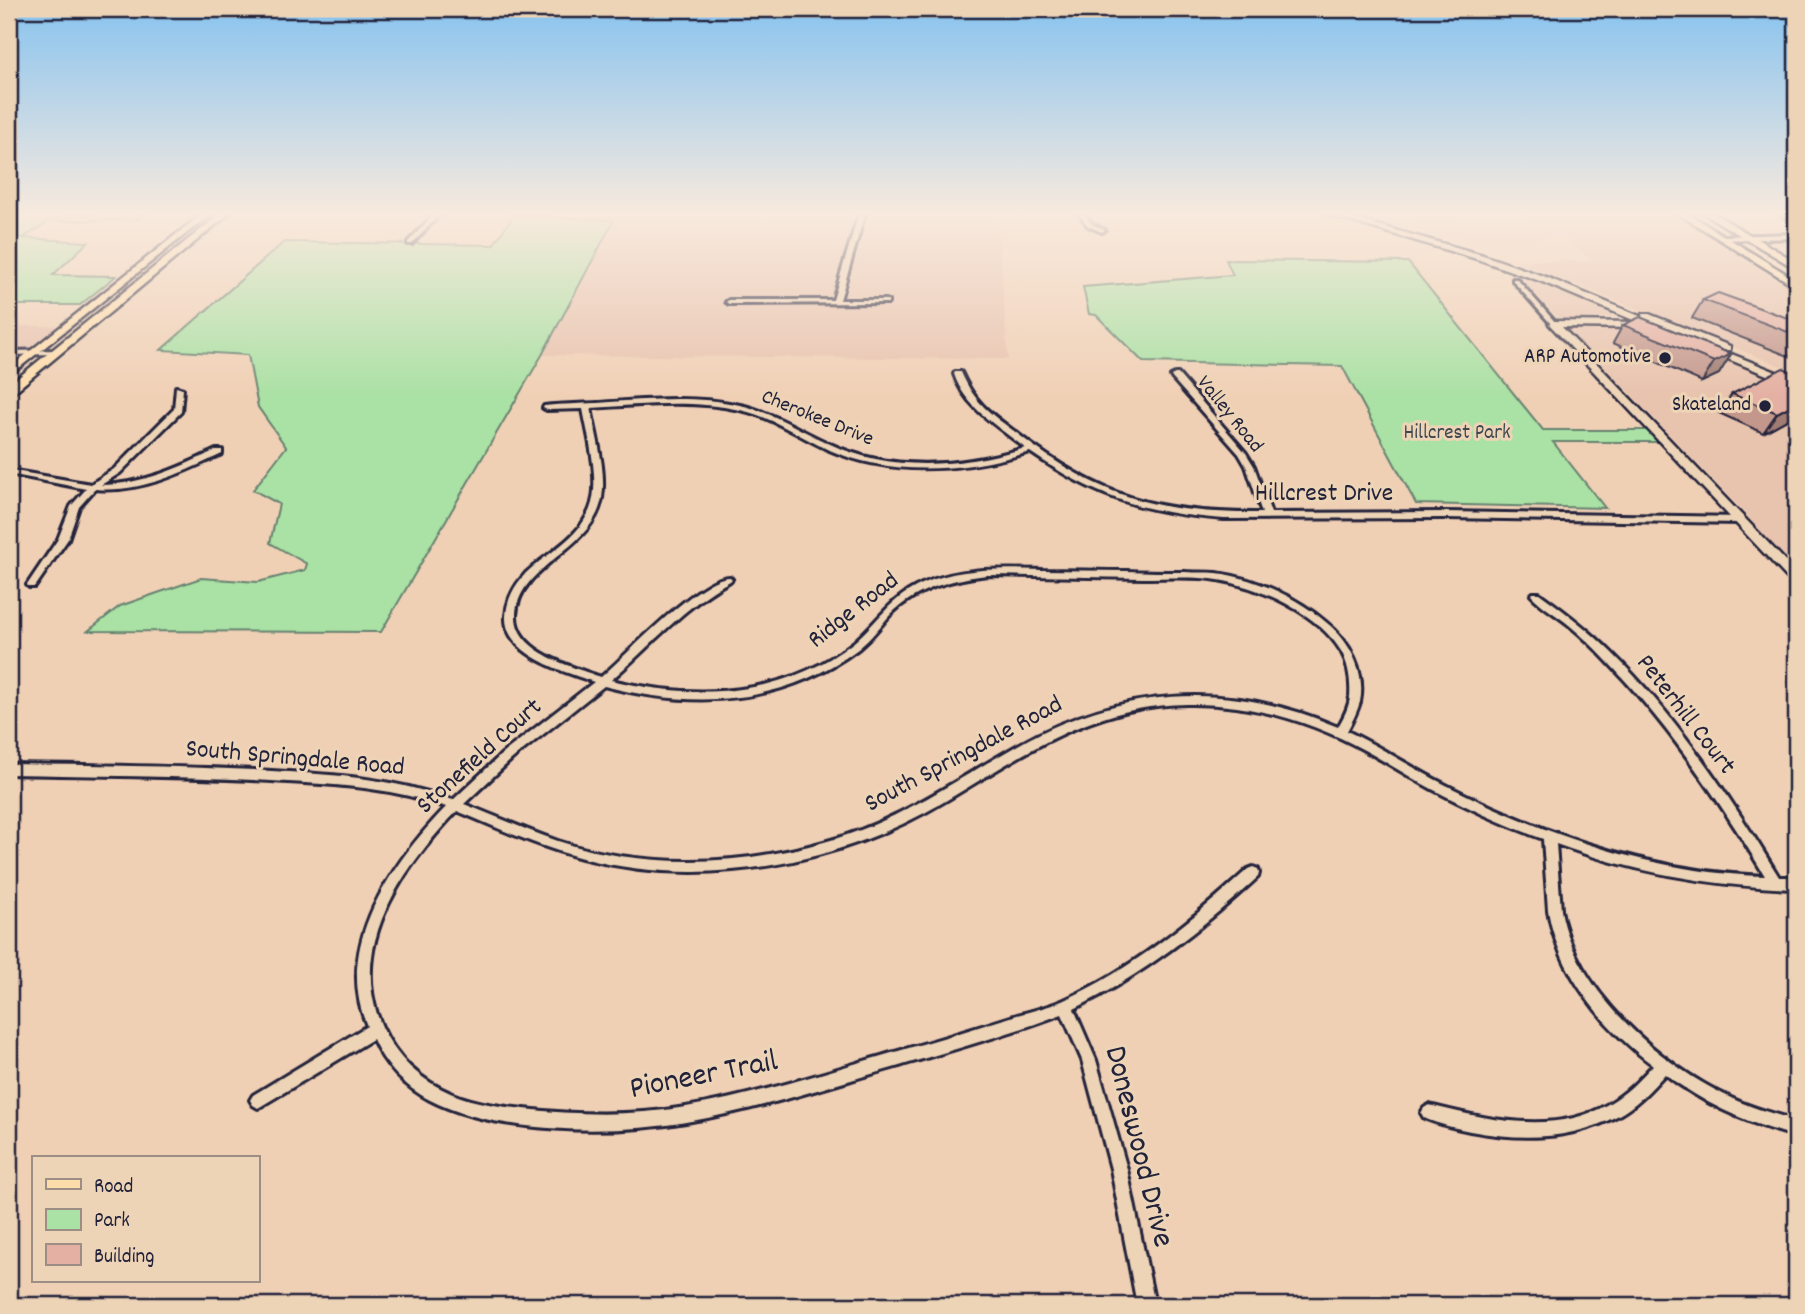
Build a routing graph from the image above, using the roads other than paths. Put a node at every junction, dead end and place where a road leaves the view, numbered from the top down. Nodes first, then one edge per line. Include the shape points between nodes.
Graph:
1 (132, 274) edge
2 (151, 274) edge
3 (843, 274) edge
4 (1530, 274) edge
5 (1534, 274) edge
6 (1515, 280) dead end
7 (729, 302) dead end
8 (835, 302) junction
9 (886, 302) dead end
10 (1607, 306) junction
11 (1663, 323) junction
12 (1554, 324) junction
13 (1593, 324) junction
14 (1652, 325) junction
15 (35, 352) junction
16 (56, 352) junction
17 (9, 353) edge
18 (9, 373) edge
19 (958, 374) dead end
20 (1796, 375) edge
21 (1175, 376) dead end
22 (1796, 384) edge
23 (179, 389) dead end
24 (9, 391) edge
25 (547, 408) dead end
26 (587, 408) junction
27 (1031, 449) junction
28 (219, 452) dead end
29 (9, 472) edge
30 (92, 487) junction
31 (1268, 516) junction
32 (1740, 520) junction
33 (727, 579) dead end
34 (1796, 579) edge
35 (32, 585) dead end
36 (1536, 595) dead end
37 (603, 681) junction
38 (1340, 733) junction
39 (9, 769) edge
40 (458, 805) junction
41 (1549, 835) junction
42 (1253, 873) dead end
43 (1776, 883) junction
44 (1796, 883) edge
45 (1066, 1006) junction
46 (375, 1030) junction
47 (1662, 1066) junction
48 (258, 1100) dead end
49 (1429, 1113) dead end
50 (1796, 1128) edge
51 (1146, 1305) edge

1 - 15 main road
2 - 16 main road
3 - 8 street
4 - 10 main road
5 - 11 main road
6 - 12 street
7 - 8 street
8 - 9 street
10 - 13 main road via 1619,318
10 - 14 main road
11 - 14 main road
11 - 20 main road
12 - 13 main road
12 - 32 main road
13 - 14 main road
14 - 22 main road
15 - 16 street
15 - 17 street
15 - 18 main road
16 - 24 main road
19 - 27 street, Hillcrest Drive via 972,400
21 - 31 street, Valley Road via 1242,453
23 - 30 street via 178,410 117,471
25 - 26 street, Cherokee Drive
26 - 27 street, Cherokee Drive via 684,403 737,406 837,451 894,464 958,465
26 - 37 street, Ridge Road via 598,485 595,508 577,538 527,577 510,609 513,629 524,644
27 - 31 street, Hillcrest Drive via 1078,480 1143,505 1199,515
28 - 30 street via 174,475 135,486
29 - 30 street
30 - 35 street via 75,506 63,539
31 - 32 street, Hillcrest Drive
32 - 34 main road
33 - 37 street, Stonefield Court via 685,605
36 - 43 street, Peterhill Court via 1592,640 1661,716
37 - 38 street, Ridge Road via 685,697 778,685 850,650 914,592 965,574 1197,574 1272,591 1328,629 1342,646 1355,679 1355,700
37 - 40 street, Stonefield Court via 509,754
38 - 40 street, South Springdale Road via 1301,718 1224,701 1166,699 1112,708 1067,724 910,815 872,832 830,846 739,864 685,867 575,852
38 - 41 street, South Springdale Road via 1482,809
39 - 40 street, South Springdale Road via 342,780 427,794
40 - 46 street, Stonefield Court via 412,855 387,892 372,927 365,987
41 - 43 street, South Springdale Road via 1639,863 1702,876
41 - 47 street via 1556,921 1565,948 1597,1000
42 - 45 street, Pioneer Trail via 1179,938
43 - 44 street, South Springdale Road
45 - 46 street, Pioneer Trail via 953,1043 710,1111 631,1121 570,1122 500,1115 452,1104 418,1085 394,1061
45 - 51 street, Doneswood Drive via 1089,1060 1115,1157
46 - 48 street
47 - 49 street via 1624,1105 1576,1126 1532,1132 1478,1127
47 - 50 street via 1741,1110

